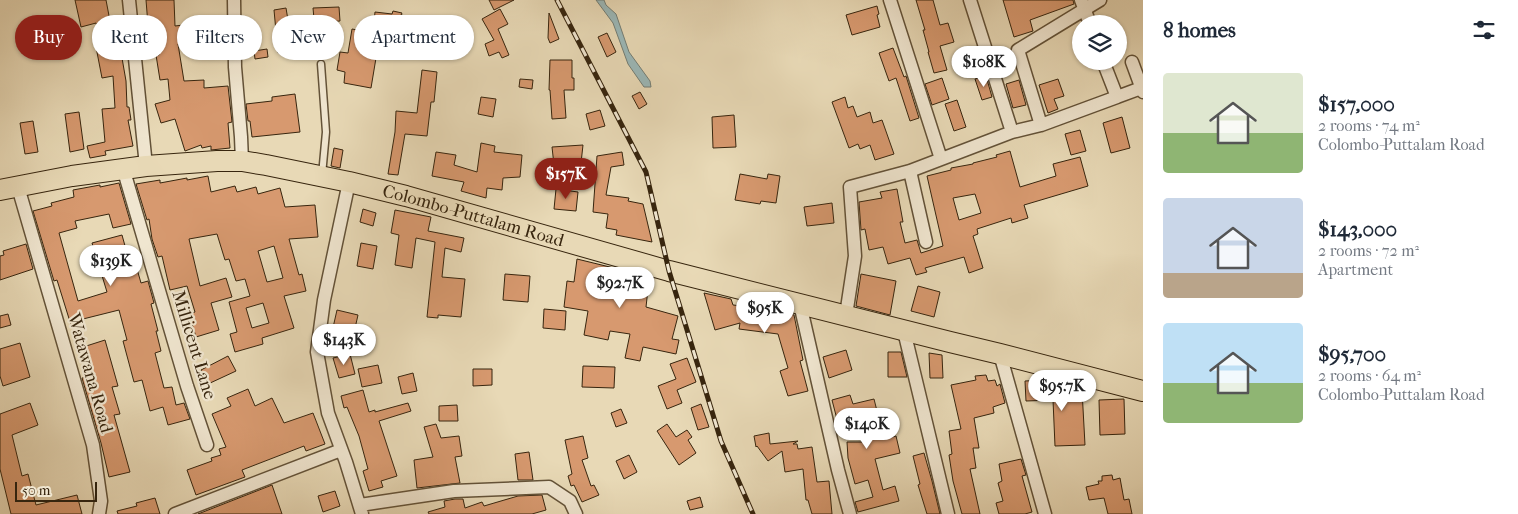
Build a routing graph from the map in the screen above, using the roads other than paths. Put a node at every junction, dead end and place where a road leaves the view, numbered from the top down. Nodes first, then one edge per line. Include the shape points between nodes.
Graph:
1 (129, 0) edge
2 (234, 0) edge
3 (890, 0) edge
4 (970, 0) edge
5 (1100, 0) edge
6 (1083, 5) edge
7 (1132, 62) dead end
8 (321, 64) dead end
9 (1107, 70) edge
10 (1142, 90) edge
11 (1117, 97) junction
12 (1042, 125) junction
13 (1012, 132) junction
14 (941, 159) junction
15 (242, 162) junction
16 (146, 166) junction
17 (123, 168) junction
18 (910, 171) junction
19 (322, 176) junction
20 (349, 182) junction
21 (9, 188) edge
22 (926, 242) dead end
23 (800, 304) junction
24 (846, 315) junction
25 (904, 331) junction
26 (1000, 354) junction
27 (1143, 391) edge
28 (207, 445) dead end
29 (341, 450) junction
30 (361, 509) edge
31 (99, 514) edge
32 (175, 514) edge
33 (576, 514) edge
34 (850, 514) edge
35 (948, 514) edge
36 (1045, 514) edge

1 - 16 street
2 - 15 street
3 - 14 street
4 - 13 street
5 - 6 street
6 - 12 street via 1018,50
7 - 10 street
8 - 19 lane via 326,132
9 - 11 street
10 - 11 street
11 - 12 street
12 - 13 street
13 - 14 street
14 - 18 street
15 - 16 highway, Colombo-Puttalam Road
15 - 19 highway, Colombo-Puttalam Road
16 - 17 highway, Colombo-Puttalam Road
17 - 21 highway, Colombo-Puttalam Road
17 - 28 street, Millicent Lane
18 - 22 street
18 - 24 street via 850,187 855,256
19 - 20 highway, Colombo-Puttalam Road
20 - 23 highway, Colombo-Puttalam Road
20 - 29 street via 324,300 317,352 328,413
21 - 31 street, Watawana Road via 93,445 101,502
23 - 24 highway, Colombo-Puttalam Road
23 - 34 street
24 - 25 highway, Colombo-Puttalam Road
25 - 26 highway, Colombo-Puttalam Road
25 - 35 street
26 - 27 highway, Colombo-Puttalam Road
26 - 36 street
29 - 30 street
29 - 32 street
30 - 33 street via 454,491 549,487 570,501

